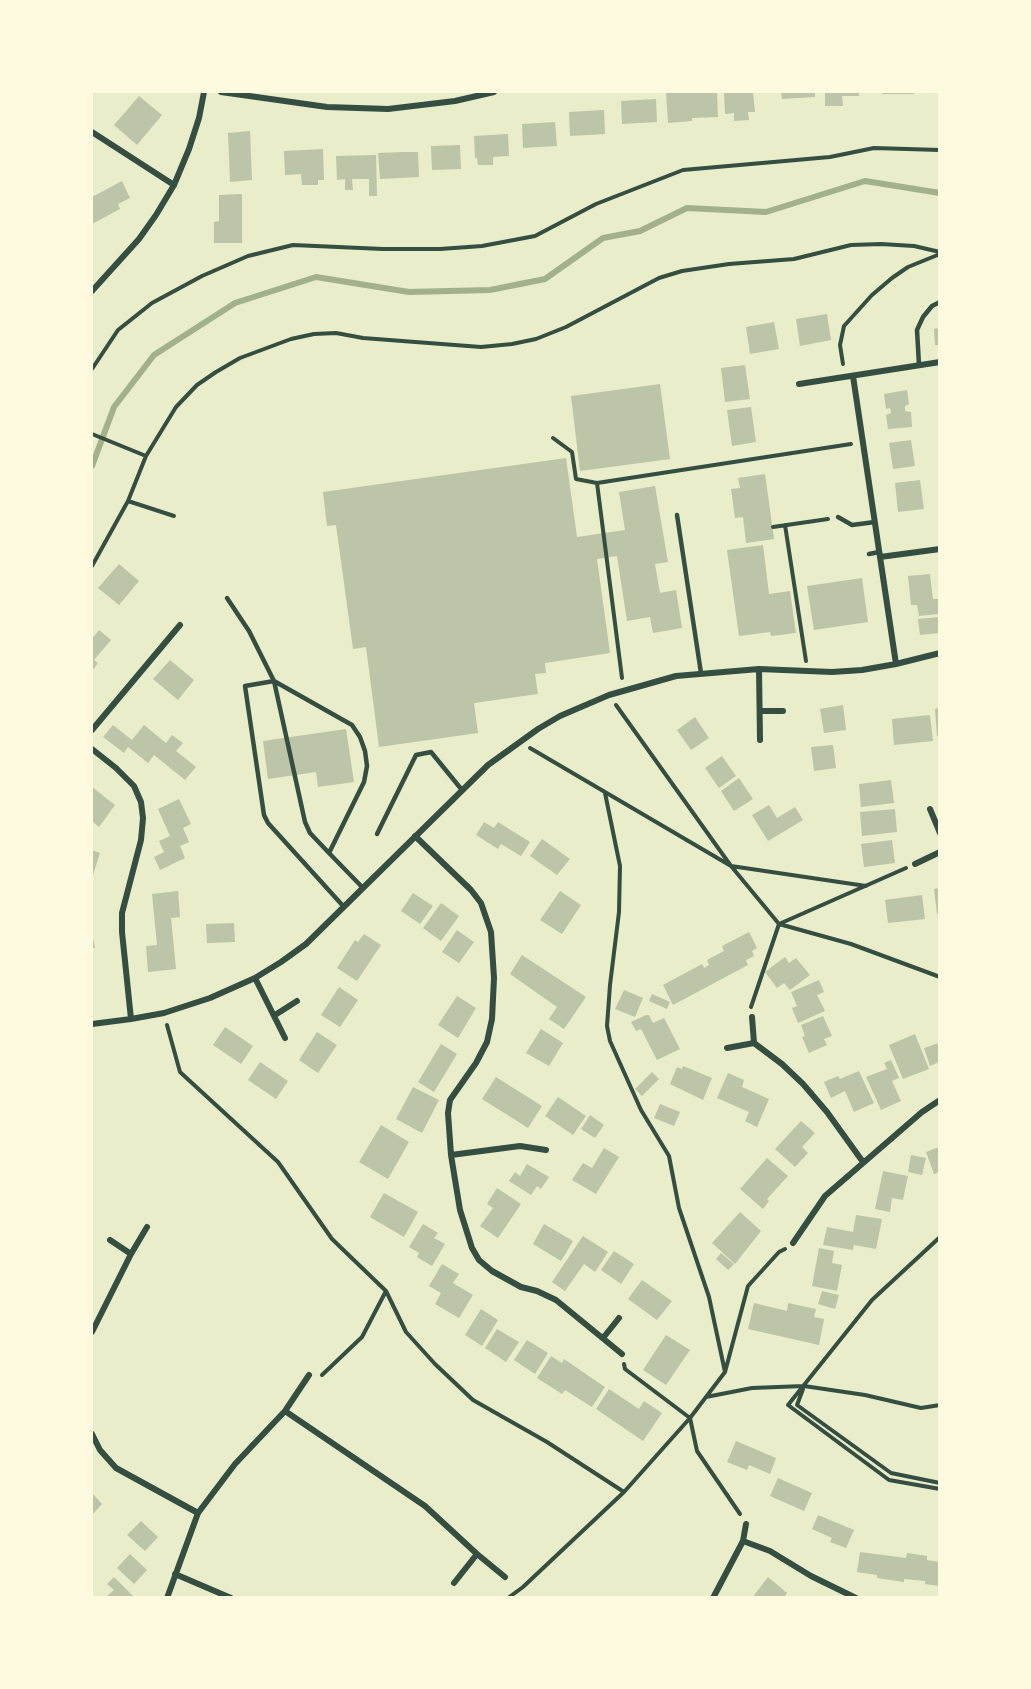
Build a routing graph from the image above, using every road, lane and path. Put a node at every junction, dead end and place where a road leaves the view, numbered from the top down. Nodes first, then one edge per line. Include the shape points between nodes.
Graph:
1 (204, 92) edge
2 (221, 92) edge
3 (494, 92) edge
4 (92, 132) edge
5 (939, 150) edge
6 (174, 185) junction
7 (939, 253) edge
8 (92, 291) edge
9 (939, 302) edge
10 (939, 362) edge
11 (919, 365) junction
12 (92, 369) edge
13 (853, 376) junction
14 (844, 377) junction
15 (799, 384) dead end
16 (92, 434) edge
17 (553, 438) dead end
18 (863, 442) junction
19 (146, 456) junction
20 (597, 483) junction
21 (128, 501) junction
22 (677, 515) dead end
23 (174, 516) dead end
24 (838, 517) joint
25 (875, 522) junction
26 (785, 525) junction
27 (773, 527) dead end
28 (939, 549) edge
29 (869, 554) dead end
30 (880, 554) junction
31 (92, 566) edge
32 (227, 598) dead end
33 (180, 625) dead end
34 (939, 653) edge
35 (896, 664) junction
36 (759, 669) junction
37 (807, 670) junction
38 (701, 673) junction
39 (274, 681) junction
40 (623, 689) junction
41 (609, 694) junction
42 (761, 711) junction
43 (783, 711) dead end
44 (92, 730) edge
45 (760, 740) dead end
46 (519, 741) junction
47 (92, 749) edge
48 (462, 790) junction
49 (605, 793) junction
50 (930, 809) dead end
51 (939, 832) edge
52 (376, 834) dead end
53 (415, 836) junction
54 (939, 852) edge
55 (329, 853) junction
56 (915, 864) joint
57 (731, 866) junction
58 (866, 886) junction
59 (363, 888) junction
60 (344, 907) junction
61 (779, 924) junction
62 (939, 977) edge
63 (255, 978) junction
64 (297, 1001) dead end
65 (164, 1012) junction
66 (275, 1016) junction
67 (752, 1017) joint
68 (131, 1019) junction
69 (92, 1024) edge
70 (285, 1038) dead end
71 (754, 1043) junction
72 (727, 1048) dead end
73 (939, 1100) edge
74 (546, 1150) dead end
75 (451, 1155) junction
76 (863, 1162) junction
77 (147, 1227) dead end
78 (939, 1236) edge
79 (110, 1240) dead end
80 (793, 1243) joint
81 (131, 1254) junction
82 (386, 1291) junction
83 (619, 1318) dead end
84 (92, 1332) edge
85 (603, 1338) junction
86 (622, 1354) joint
87 (725, 1372) junction
88 (309, 1375) joint
89 (804, 1386) junction
90 (705, 1398) junction
91 (939, 1406) edge
92 (285, 1411) junction
93 (690, 1418) junction
94 (92, 1434) edge
95 (939, 1483) edge
96 (939, 1489) edge
97 (624, 1492) junction
98 (198, 1513) junction
99 (746, 1524) joint
100 (743, 1541) junction
101 (477, 1554) junction
102 (175, 1574) junction
103 (506, 1577) dead end
104 (454, 1583) dead end
105 (167, 1598) edge
106 (231, 1598) edge
107 (508, 1598) edge
108 (713, 1598) edge
109 (856, 1598) edge

1 - 6 street via 199,118
2 - 3 street via 327,106 388,109
4 - 6 street
5 - 12 path via 874,148 830,157 683,170 596,204 535,236 482,246 383,249 293,245 248,256 152,303 118,330
6 - 8 street via 139,239
7 - 14 path via 892,278 844,326 840,345
7 - 19 path via 881,243 851,245 794,259 682,271 659,278 566,327 512,344 459,346 336,333 291,339 240,358 196,386 176,407
9 - 11 lane via 923,317 917,330
10 - 11 street
11 - 13 street
13 - 14 street
13 - 18 street
14 - 15 street
16 - 19 path
17 - 20 path via 572,452 576,479
18 - 20 path
18 - 25 street
19 - 21 path
20 - 40 path
21 - 23 path
21 - 31 path
22 - 38 lane
24 - 25 lane via 852,525
24 - 26 path
25 - 30 street
26 - 27 path
26 - 37 path
28 - 30 street
29 - 30 lane
30 - 35 street
32 - 39 lane
33 - 44 street
34 - 35 street
35 - 37 street via 832,672
36 - 37 street
36 - 38 street
36 - 42 street
38 - 40 street
39 - 55 lane via 305,822
39 - 55 lane via 352,726 365,751 364,782
39 - 60 lane via 245,686 264,815
40 - 41 street
41 - 46 street via 560,716
41 - 57 path
42 - 43 street
42 - 45 street
46 - 48 street
46 - 49 path
47 - 68 street via 134,786 141,802 141,840 122,913
48 - 52 lane via 431,752 416,755
48 - 53 street
49 - 57 path
49 - 87 path via 620,866 607,1026 610,1041 640,1110 669,1156 679,1208 709,1297
50 - 51 street
53 - 59 street
53 - 75 street via 481,903 494,951 492,1019 487,1042 450,1100
54 - 56 street
55 - 59 lane
56 - 58 path
57 - 58 path
57 - 61 path
58 - 61 path
59 - 60 street
60 - 63 street via 306,944
61 - 62 path via 851,944
61 - 67 path via 750,1010
63 - 65 street
63 - 66 street
64 - 66 street
65 - 68 street
65 - 82 path via 180,1072 278,1162 333,1239
66 - 70 street
67 - 71 street
68 - 69 street
71 - 72 street
71 - 76 street via 803,1084
73 - 76 street
74 - 75 street via 520,1146
75 - 85 street via 464,1229 479,1260 507,1281 556,1300
76 - 80 street via 825,1196
77 - 81 street
78 - 89 path via 872,1300
79 - 81 street
80 - 87 path via 779,1252 748,1286
81 - 84 street
82 - 88 path via 362,1337 322,1375
82 - 97 path via 406,1332 473,1400
83 - 85 street
85 - 86 street
86 - 93 path via 625,1369
87 - 90 path
88 - 92 street
89 - 90 path via 752,1388
89 - 91 path via 921,1408
89 - 95 path via 797,1406 891,1473
89 - 96 path via 788,1405 889,1479
90 - 93 path
92 - 98 street via 235,1464
92 - 101 street via 425,1506
93 - 97 path
93 - 99 path via 697,1451
94 - 98 street via 116,1468
97 - 107 path
98 - 102 street
99 - 100 street
100 - 108 street
100 - 109 street via 770,1551
101 - 103 street
101 - 104 street
102 - 105 street
102 - 106 street

